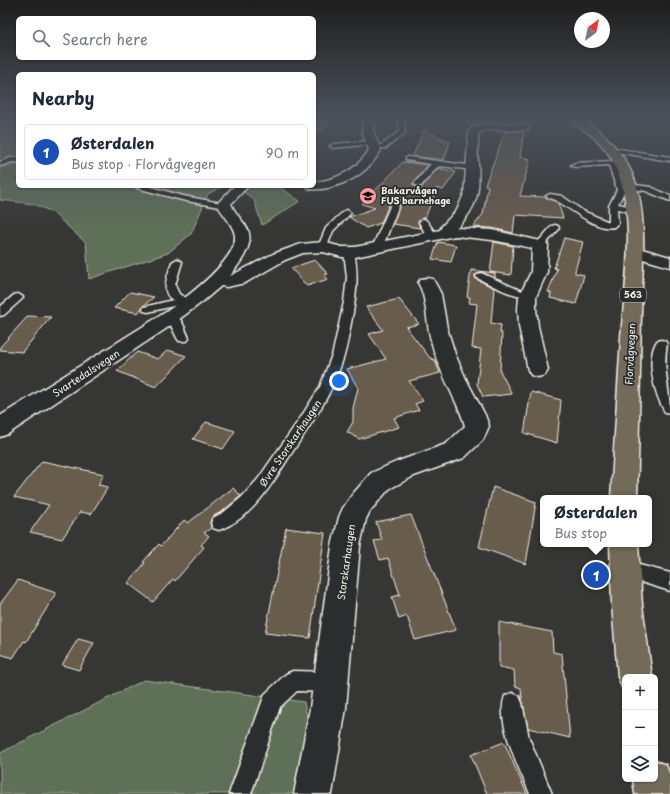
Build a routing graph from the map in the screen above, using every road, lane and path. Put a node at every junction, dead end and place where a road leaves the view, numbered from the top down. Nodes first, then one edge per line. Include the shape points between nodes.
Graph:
1 (372, 155) edge
2 (473, 155) edge
3 (616, 155) edge
4 (645, 155) edge
5 (408, 159) dead end
6 (670, 159) edge
7 (16, 160) edge
8 (440, 163) junction
9 (0, 164) edge
10 (575, 164) dead end
11 (473, 168) junction
12 (418, 184) dead end
13 (316, 186) edge
14 (630, 186) junction
15 (147, 188) edge
16 (239, 188) edge
17 (550, 196) dead end
18 (391, 197) dead end
19 (670, 199) edge
20 (224, 206) junction
21 (613, 206) junction
22 (634, 210) junction
23 (347, 213) dead end
24 (423, 222) dead end
25 (555, 228) dead end
26 (442, 234) junction
27 (540, 245) junction
28 (378, 246) junction
29 (323, 247) junction
30 (348, 252) junction
31 (635, 252) junction
32 (177, 262) dead end
33 (670, 262) edge
34 (481, 276) dead end
35 (218, 280) junction
36 (427, 283) dead end
37 (528, 294) junction
38 (18, 297) dead end
39 (186, 302) junction
40 (148, 309) dead end
41 (0, 313) edge
42 (172, 317) junction
43 (183, 338) dead end
44 (661, 344) dead end
45 (538, 370) dead end
46 (670, 408) edge
47 (0, 428) edge
48 (624, 495) edge
49 (219, 523) dead end
50 (624, 557) edge
51 (670, 582) edge
52 (635, 674) edge
53 (331, 682) junction
54 (512, 702) dead end
55 (652, 782) edge
56 (240, 794) edge
57 (313, 794) edge
58 (541, 794) edge
59 (654, 794) edge

1 - 13 street via 370,160 347,176 330,184
2 - 11 street
3 - 14 main road, Florvågvegen / 563
4 - 6 lane
5 - 8 lane
7 - 9 lane
8 - 11 lane
8 - 12 lane via 433,166
10 - 21 lane via 612,163 621,190
11 - 26 street via 468,206
14 - 19 lane via 648,189
14 - 22 main road, Florvågvegen / 563
15 - 20 lane via 188,200
16 - 20 street
17 - 21 lane via 559,198 580,213 607,225 614,223
18 - 28 lane via 396,198 396,204
20 - 35 street, Svartedalsvegen via 244,235 236,255
21 - 22 lane
22 - 31 main road, Florvågvegen / 563
23 - 29 lane via 329,230
24 - 26 lane via 428,231
25 - 27 lane
26 - 27 street via 492,235
26 - 28 street
27 - 37 street via 539,274
28 - 30 street
29 - 30 street
29 - 35 street via 290,252 234,280
30 - 49 lane, Øvre Storskarhaugen via 352,263 351,298 341,348 332,375 320,398 267,478 239,512
31 - 33 street
31 - 48 main road, Florvågvegen / 563
32 - 39 lane via 170,285 174,296
34 - 37 lane via 521,294
35 - 39 street, Svartedalsvegen
36 - 53 street, Storskarhaugen via 431,287 445,354 477,426 475,433 455,451 380,481 353,517 346,546
37 - 45 street via 529,332
38 - 41 lane
39 - 40 lane, Svartedalsvegen
39 - 42 street, Svartedalsvegen
42 - 43 lane
42 - 47 street, Svartedalsvegen
44 - 46 lane via 658,354 661,389
50 - 51 lane
50 - 52 main road
53 - 56 lane via 293,681 272,701
53 - 57 street, Storskarhaugen
54 - 58 lane via 518,739
55 - 59 main road

